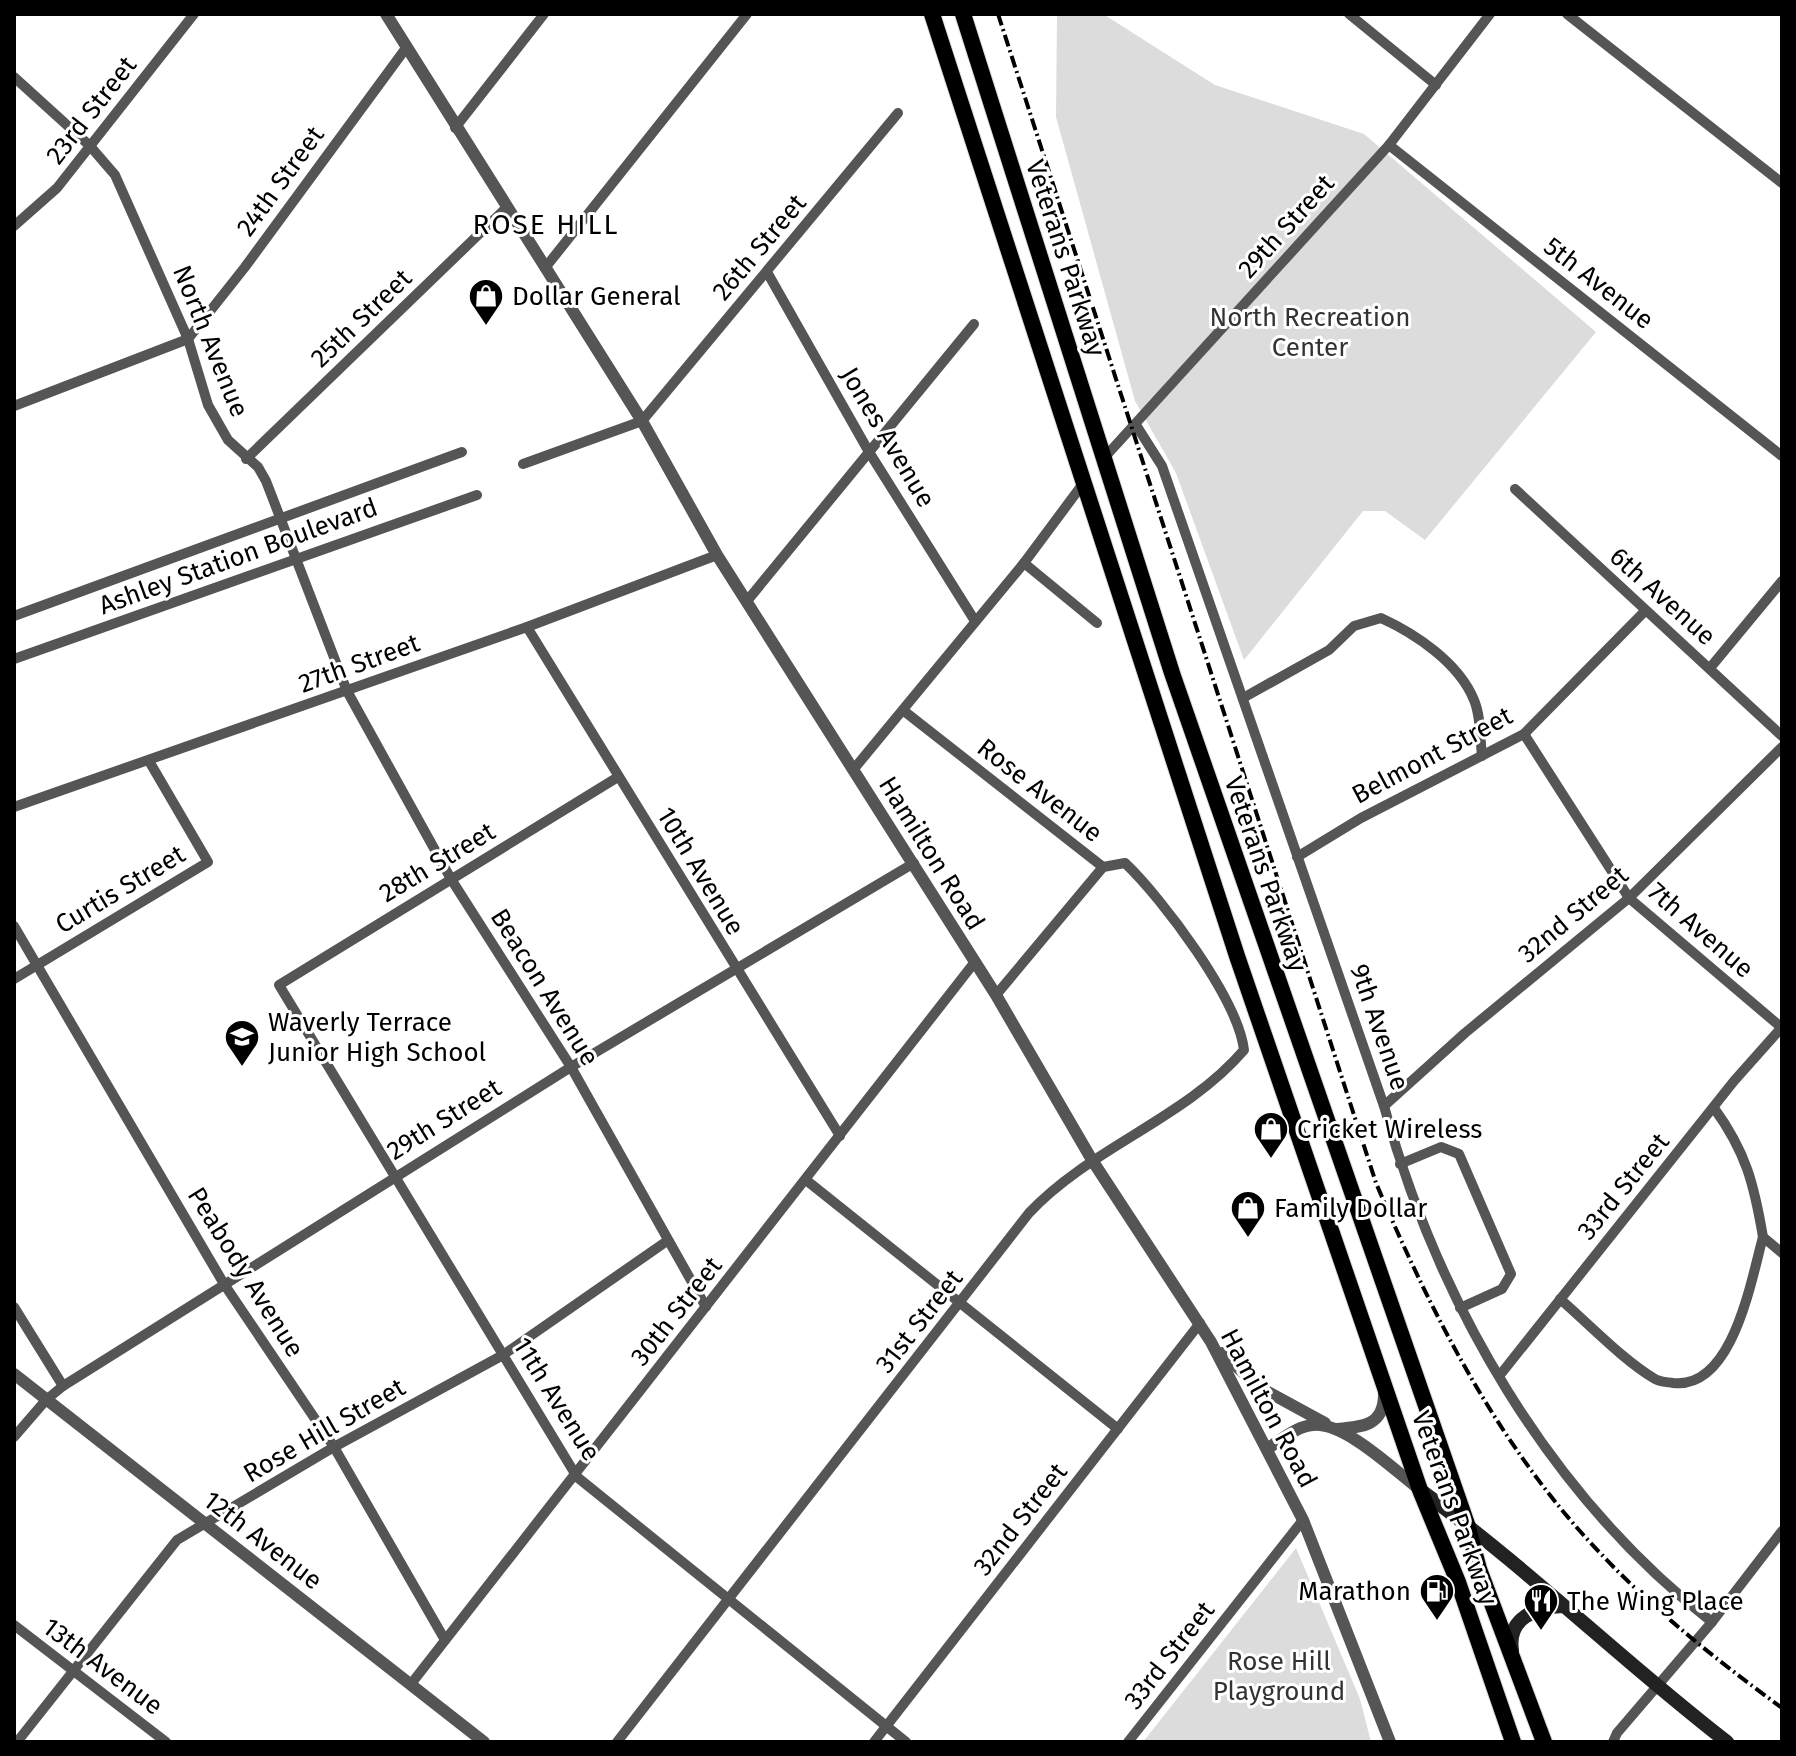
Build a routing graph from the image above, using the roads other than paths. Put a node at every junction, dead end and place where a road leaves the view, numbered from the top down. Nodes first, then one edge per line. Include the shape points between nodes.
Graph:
1 (194, 14) edge
2 (386, 14) edge
3 (544, 14) edge
4 (747, 14) edge
5 (932, 14) edge
6 (963, 14) edge
7 (1349, 14) edge
8 (1490, 14) edge
9 (1567, 14) edge
10 (406, 48) junction
11 (14, 77) edge
12 (1436, 85) junction
13 (898, 113) dead end
14 (455, 128) junction
15 (1389, 145) junction
16 (90, 146) junction
17 (1782, 183) edge
18 (506, 208) junction
19 (14, 226) edge
20 (545, 268) junction
21 (767, 272) junction
22 (974, 324) dead end
23 (188, 339) junction
24 (14, 406) edge
25 (642, 421) junction
26 (1136, 425) junction
27 (462, 452) dead end
28 (869, 452) junction
29 (1782, 456) edge
30 (1104, 458) junction
31 (246, 459) junction
32 (523, 464) dead end
33 (1082, 485) junction
34 (1515, 489) dead end
35 (477, 495) dead end
36 (280, 518) junction
37 (717, 555) junction
38 (295, 558) junction
39 (1024, 563) junction
40 (1782, 581) edge
41 (747, 601) junction
42 (1645, 611) junction
43 (14, 616) edge
44 (975, 621) junction
45 (1097, 623) dead end
46 (527, 627) junction
47 (14, 659) edge
48 (1710, 668) junction
49 (347, 691) junction
50 (1243, 698) junction
51 (904, 711) junction
52 (1524, 734) junction
53 (1782, 736) edge
54 (1782, 747) edge
55 (1482, 756) junction
56 (149, 761) junction
57 (853, 770) junction
58 (618, 777) junction
59 (14, 807) edge
60 (1297, 857) junction
61 (914, 863) junction
62 (1103, 867) junction
63 (451, 879) junction
64 (1629, 898) junction
65 (14, 926) edge
66 (974, 963) junction
67 (37, 965) junction
68 (1206, 965) joint
69 (736, 969) junction
70 (14, 979) edge
71 (279, 985) joint
72 (996, 995) junction
73 (1782, 1028) edge
74 (571, 1067) junction
75 (1384, 1106) junction
76 (1714, 1108) junction
77 (840, 1136) junction
78 (1092, 1160) junction
79 (1400, 1164) junction
80 (396, 1174) junction
81 (806, 1180) junction
82 (1763, 1237) junction
83 (667, 1241) junction
84 (1782, 1253) edge
85 (224, 1284) junction
86 (1560, 1299) junction
87 (960, 1306) junction
88 (14, 1307) edge
89 (706, 1307) junction
90 (1460, 1308) junction
91 (1200, 1323) junction
92 (1211, 1342) junction
93 (503, 1355) junction
94 (14, 1374) edge
95 (1500, 1375) junction
96 (63, 1386) junction
97 (1384, 1387) junction
98 (46, 1400) junction
99 (1333, 1428) junction
100 (1118, 1429) junction
101 (14, 1437) edge
102 (334, 1447) junction
103 (1268, 1448) junction
104 (577, 1477) junction
105 (1420, 1490) junction
106 (1303, 1520) junction
107 (206, 1524) junction
108 (1467, 1524) junction
109 (1782, 1531) edge
110 (729, 1598) junction
111 (1563, 1606) junction
112 (1712, 1622) junction
113 (14, 1625) edge
114 (445, 1640) junction
115 (1513, 1660) junction
116 (73, 1672) junction
117 (411, 1684) junction
118 (1655, 1686) junction
119 (886, 1727) junction
120 (17, 1742) edge
121 (166, 1742) edge
122 (484, 1742) edge
123 (617, 1742) edge
124 (874, 1742) edge
125 (906, 1742) edge
126 (1128, 1742) edge
127 (1390, 1742) edge
128 (1513, 1742) edge
129 (1544, 1742) edge
130 (1613, 1742) edge
131 (1727, 1742) edge

1 - 16 street, 23rd Street
2 - 10 street, Hamilton Road
3 - 14 street
4 - 20 street
5 - 33 main road, Veterans Parkway
6 - 30 main road, Veterans Parkway
7 - 12 street
8 - 12 street, 29th Street
9 - 17 street
10 - 14 street, Hamilton Road
10 - 23 street, 24th Street
11 - 16 street, North Avenue
12 - 15 street, 29th Street
13 - 21 street, 26th Street
14 - 18 street, Hamilton Road
15 - 26 street, 29th Street
15 - 29 street, 5th Avenue
16 - 19 street, 23rd Street via 57,188
16 - 23 street, North Avenue via 115,175
18 - 20 street, Hamilton Road
18 - 31 street, 25th Street
20 - 25 street, Hamilton Road
21 - 25 street, 26th Street
21 - 28 street, Jones Avenue
22 - 28 street
23 - 24 street
23 - 31 street, North Avenue via 208,405
25 - 32 street
25 - 37 street, Hamilton Road
26 - 30 street, 29th Street
26 - 50 street, 9th Avenue via 1162,466
27 - 36 street, Ashley Station Boulevard
28 - 41 street
28 - 44 street, Jones Avenue
30 - 108 main road, Veterans Parkway via 1172,673
31 - 36 street, North Avenue via 258,467
33 - 39 street
33 - 97 main road, Veterans Parkway
34 - 42 street, 6th Avenue
35 - 38 street, Ashley Station Boulevard
36 - 38 street, North Avenue
36 - 43 street, Ashley Station Boulevard
37 - 41 street, Hamilton Road
37 - 46 street, 27th Street
38 - 47 street, Ashley Station Boulevard
38 - 49 street, North Avenue
39 - 44 street
39 - 45 street
40 - 48 street
41 - 57 street, Hamilton Road
42 - 48 street, 6th Avenue
42 - 52 street, Belmont Street
44 - 51 street
46 - 49 street, 27th Street
46 - 58 street, 10th Avenue
48 - 53 street, 6th Avenue
49 - 56 street, 27th Street
49 - 63 street, Beacon Avenue
50 - 55 street via 1329,650 1354,626 1381,618 1409,631 1456,672 1475,701
50 - 60 street, 9th Avenue
51 - 57 street
51 - 62 street, Rose Avenue
52 - 55 street, Belmont Street
52 - 64 street, 7th Avenue
54 - 64 street, 32nd Street
55 - 60 street, Belmont Street
56 - 59 street, 27th Street
56 - 67 street, Curtis Street via 208,862
57 - 61 street, Hamilton Road
58 - 63 street, 28th Street
58 - 69 street, 10th Avenue
60 - 75 street, 9th Avenue
61 - 66 street, Hamilton Road
61 - 69 street, 29th Street
62 - 68 street, Rose Avenue via 1125,863 1144,881
62 - 72 street
63 - 71 street, 28th Street
63 - 74 street, Beacon Avenue
64 - 73 street, 7th Avenue
64 - 75 street, 32nd Street
65 - 67 street, Peabody Avenue
66 - 72 street, Hamilton Road
66 - 77 street, 30th Street
67 - 70 street, Curtis Street
67 - 85 street, Peabody Avenue
68 - 78 street, 31st Street via 1242,1032 1244,1050 1230,1067 1166,1114
69 - 74 street, 29th Street
69 - 77 street, 10th Avenue
71 - 80 street, 11th Avenue
72 - 78 street, Hamilton Road
73 - 76 street, 33rd Street
74 - 80 street, 29th Street
74 - 83 street, Beacon Avenue
75 - 79 street, 9th Avenue
76 - 82 street via 1739,1142 1755,1187
76 - 86 street, 33rd Street
77 - 81 street, 30th Street
78 - 87 street, 31st Street via 1057,1184 1029,1213
78 - 91 street, Hamilton Road
79 - 90 street, 9th Avenue
79 - 90 street via 1441,1147 1459,1154 1511,1274 1502,1289
80 - 85 street, 29th Street
80 - 93 street, 11th Avenue
81 - 87 street
81 - 89 street, 30th Street
82 - 84 street
82 - 86 street via 1727,1348 1711,1370 1688,1385 1657,1381
83 - 89 street, Beacon Avenue
83 - 93 street, Rose Hill Street
85 - 96 street, 29th Street
85 - 102 street, Peabody Avenue
86 - 95 street, 33rd Street
87 - 100 street
87 - 110 street, 31st Street
88 - 96 street
89 - 104 street, 30th Street
90 - 95 street, 9th Avenue
91 - 92 street, Hamilton Road
91 - 100 street, 32nd Street
92 - 99 street via 1259,1387
92 - 103 street, Hamilton Road
93 - 102 street, Rose Hill Street
93 - 104 street, 11th Avenue
94 - 98 street, 12th Avenue
95 - 112 street, 9th Avenue via 1550,1453 1596,1510 1635,1554
96 - 98 street, 29th Street
97 - 99 street via 1384,1406 1369,1426
97 - 105 main road, Veterans Parkway
98 - 101 street, 29th Street
98 - 107 street, 12th Avenue
99 - 103 street via 1312,1425
99 - 105 street
100 - 119 street, 32nd Street
102 - 107 street, Rose Hill Street
102 - 114 street, Peabody Avenue
103 - 106 street, Hamilton Road
104 - 110 street, 11th Avenue
104 - 114 street, 30th Street
105 - 108 main road
105 - 128 main road, Veterans Parkway
106 - 126 street, 33rd Street
106 - 127 street, Hamilton Road
107 - 116 street, Rose Hill Street via 177,1540
107 - 117 street, 12th Avenue
108 - 111 main road
108 - 115 main road, Veterans Parkway
109 - 112 street
110 - 119 street, 11th Avenue
110 - 123 street, 31st Street
111 - 115 main road via 1547,1606 1521,1618 1510,1638
111 - 118 main road
112 - 118 street
113 - 116 street, 13th Avenue
114 - 117 street, 30th Street
115 - 129 main road, Veterans Parkway
116 - 120 street, Rose Hill Street
116 - 121 street, 13th Avenue
117 - 122 street, 12th Avenue
118 - 130 street
118 - 131 main road
119 - 124 street, 32nd Street
119 - 125 street, 11th Avenue

